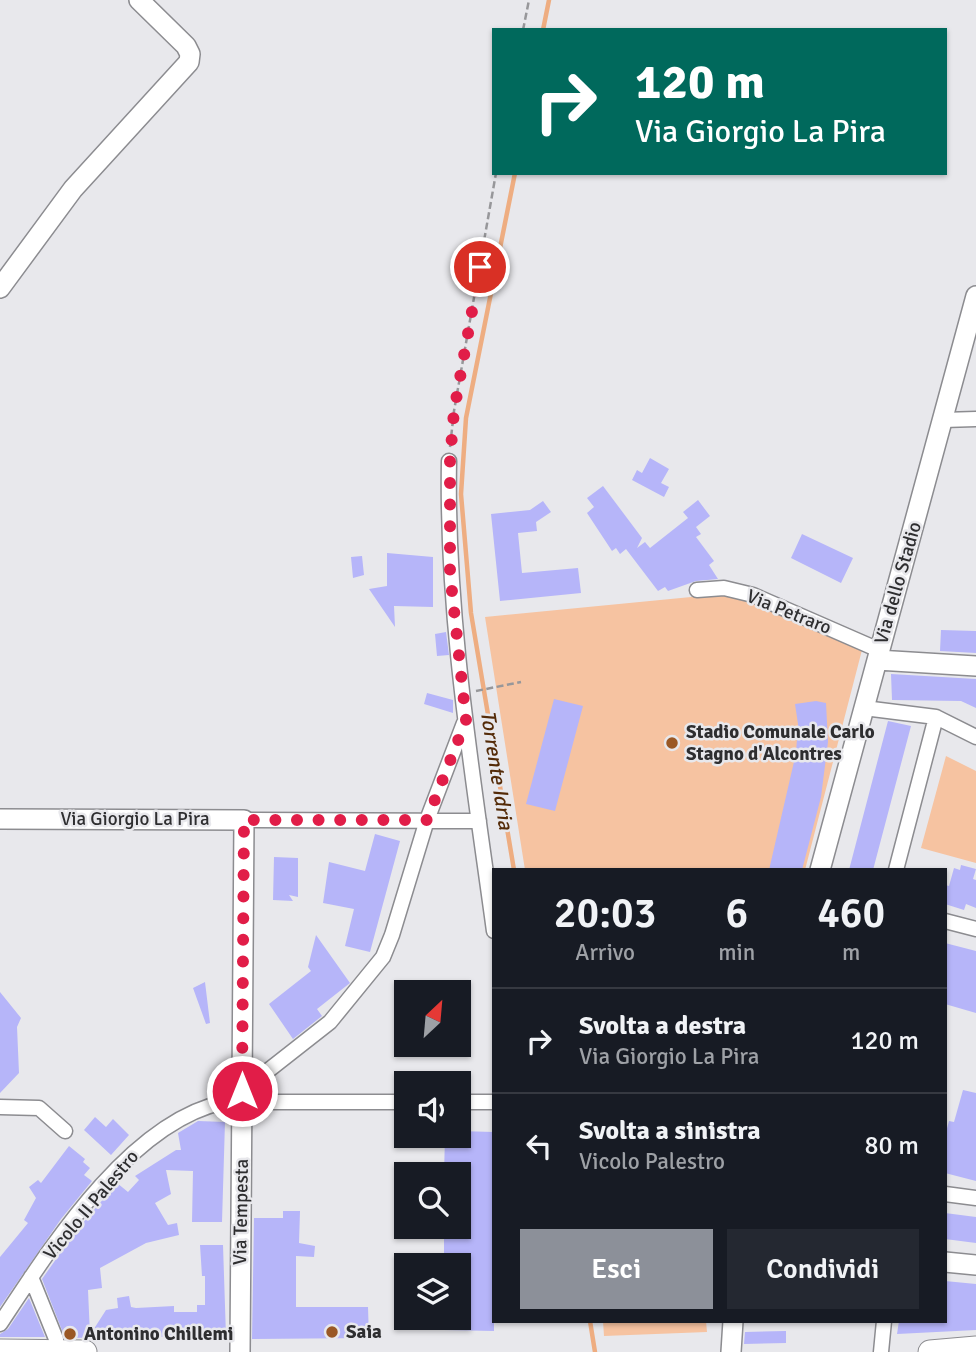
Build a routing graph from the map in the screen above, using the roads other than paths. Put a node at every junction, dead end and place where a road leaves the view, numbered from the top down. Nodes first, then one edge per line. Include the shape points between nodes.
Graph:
1 (139, 0) edge
2 (0, 288) edge
3 (976, 296) edge
4 (976, 419) edge
5 (942, 425) junction
6 (450, 460) road end
7 (697, 590) dead end
8 (878, 655) junction
9 (976, 666) edge
10 (864, 708) junction
11 (936, 717) junction
12 (466, 720) junction
13 (976, 737) edge
14 (0, 818) edge
15 (244, 820) junction
16 (427, 820) junction
17 (479, 821) junction
18 (821, 868) edge
19 (898, 868) edge
20 (492, 916) edge
21 (947, 922) edge
22 (976, 929) edge
23 (242, 1097) junction
24 (394, 1102) edge
25 (471, 1102) edge
26 (492, 1102) edge
27 (0, 1107) edge
28 (65, 1131) dead end
29 (947, 1194) edge
30 (976, 1198) edge
31 (947, 1262) edge
32 (976, 1265) edge
33 (32, 1277) junction
34 (733, 1323) edge
35 (884, 1323) edge
36 (0, 1324) edge
37 (976, 1348) edge
38 (0, 1351) edge
39 (24, 1352) edge
40 (56, 1352) edge
41 (85, 1352) edge
42 (240, 1352) edge
43 (731, 1352) edge
44 (881, 1352) edge
45 (930, 1352) edge

1 - 2 street via 186,47 189,62 73,189
3 - 5 street, Via dello Stadio
4 - 5 street
5 - 8 street, Via dello Stadio
6 - 12 street via 450,573
7 - 8 street, Via Petraro via 724,588 753,595
8 - 9 street
8 - 10 street, Via dello Stadio
10 - 11 street
10 - 18 street, Via dello Stadio
11 - 13 street
11 - 19 street
12 - 16 street
12 - 17 street
14 - 15 street, Via Giorgio La Pira
15 - 16 street, Via Giorgio La Pira
15 - 23 street, Via Tempesta
16 - 17 street, Via Giorgio La Pira
16 - 23 street via 393,935 371,975 330,1022
17 - 20 street
21 - 22 street
23 - 24 street, Vicolo II Palestro
23 - 33 street, Vicolo II Palestro via 188,1113 158,1132 95,1194
23 - 42 street, Via Tempesta
25 - 26 street
27 - 28 street via 39,1108
29 - 30 street
31 - 32 street
33 - 36 street, Vicolo II Palestro
33 - 40 street via 56,1339
34 - 43 street
35 - 44 street
37 - 45 main road
38 - 39 main road
39 - 40 main road
40 - 41 main road

